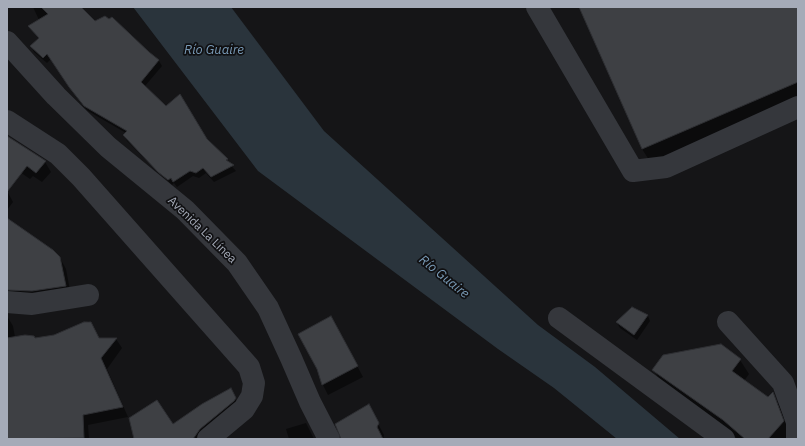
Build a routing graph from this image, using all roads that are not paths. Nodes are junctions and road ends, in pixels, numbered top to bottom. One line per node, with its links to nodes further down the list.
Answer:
1 (537, 7): 3 (street)
2 (7, 42): 10 (street, Avenida La Línea)
3 (798, 107)
4 (7, 121): 9 (street)
5 (88, 295): 6 (street)
6 (7, 302)
7 (559, 318): 11 (street)
8 (728, 322): 12 (street)
9 (208, 439)
10 (329, 439)
11 (724, 439)
12 (797, 439)

